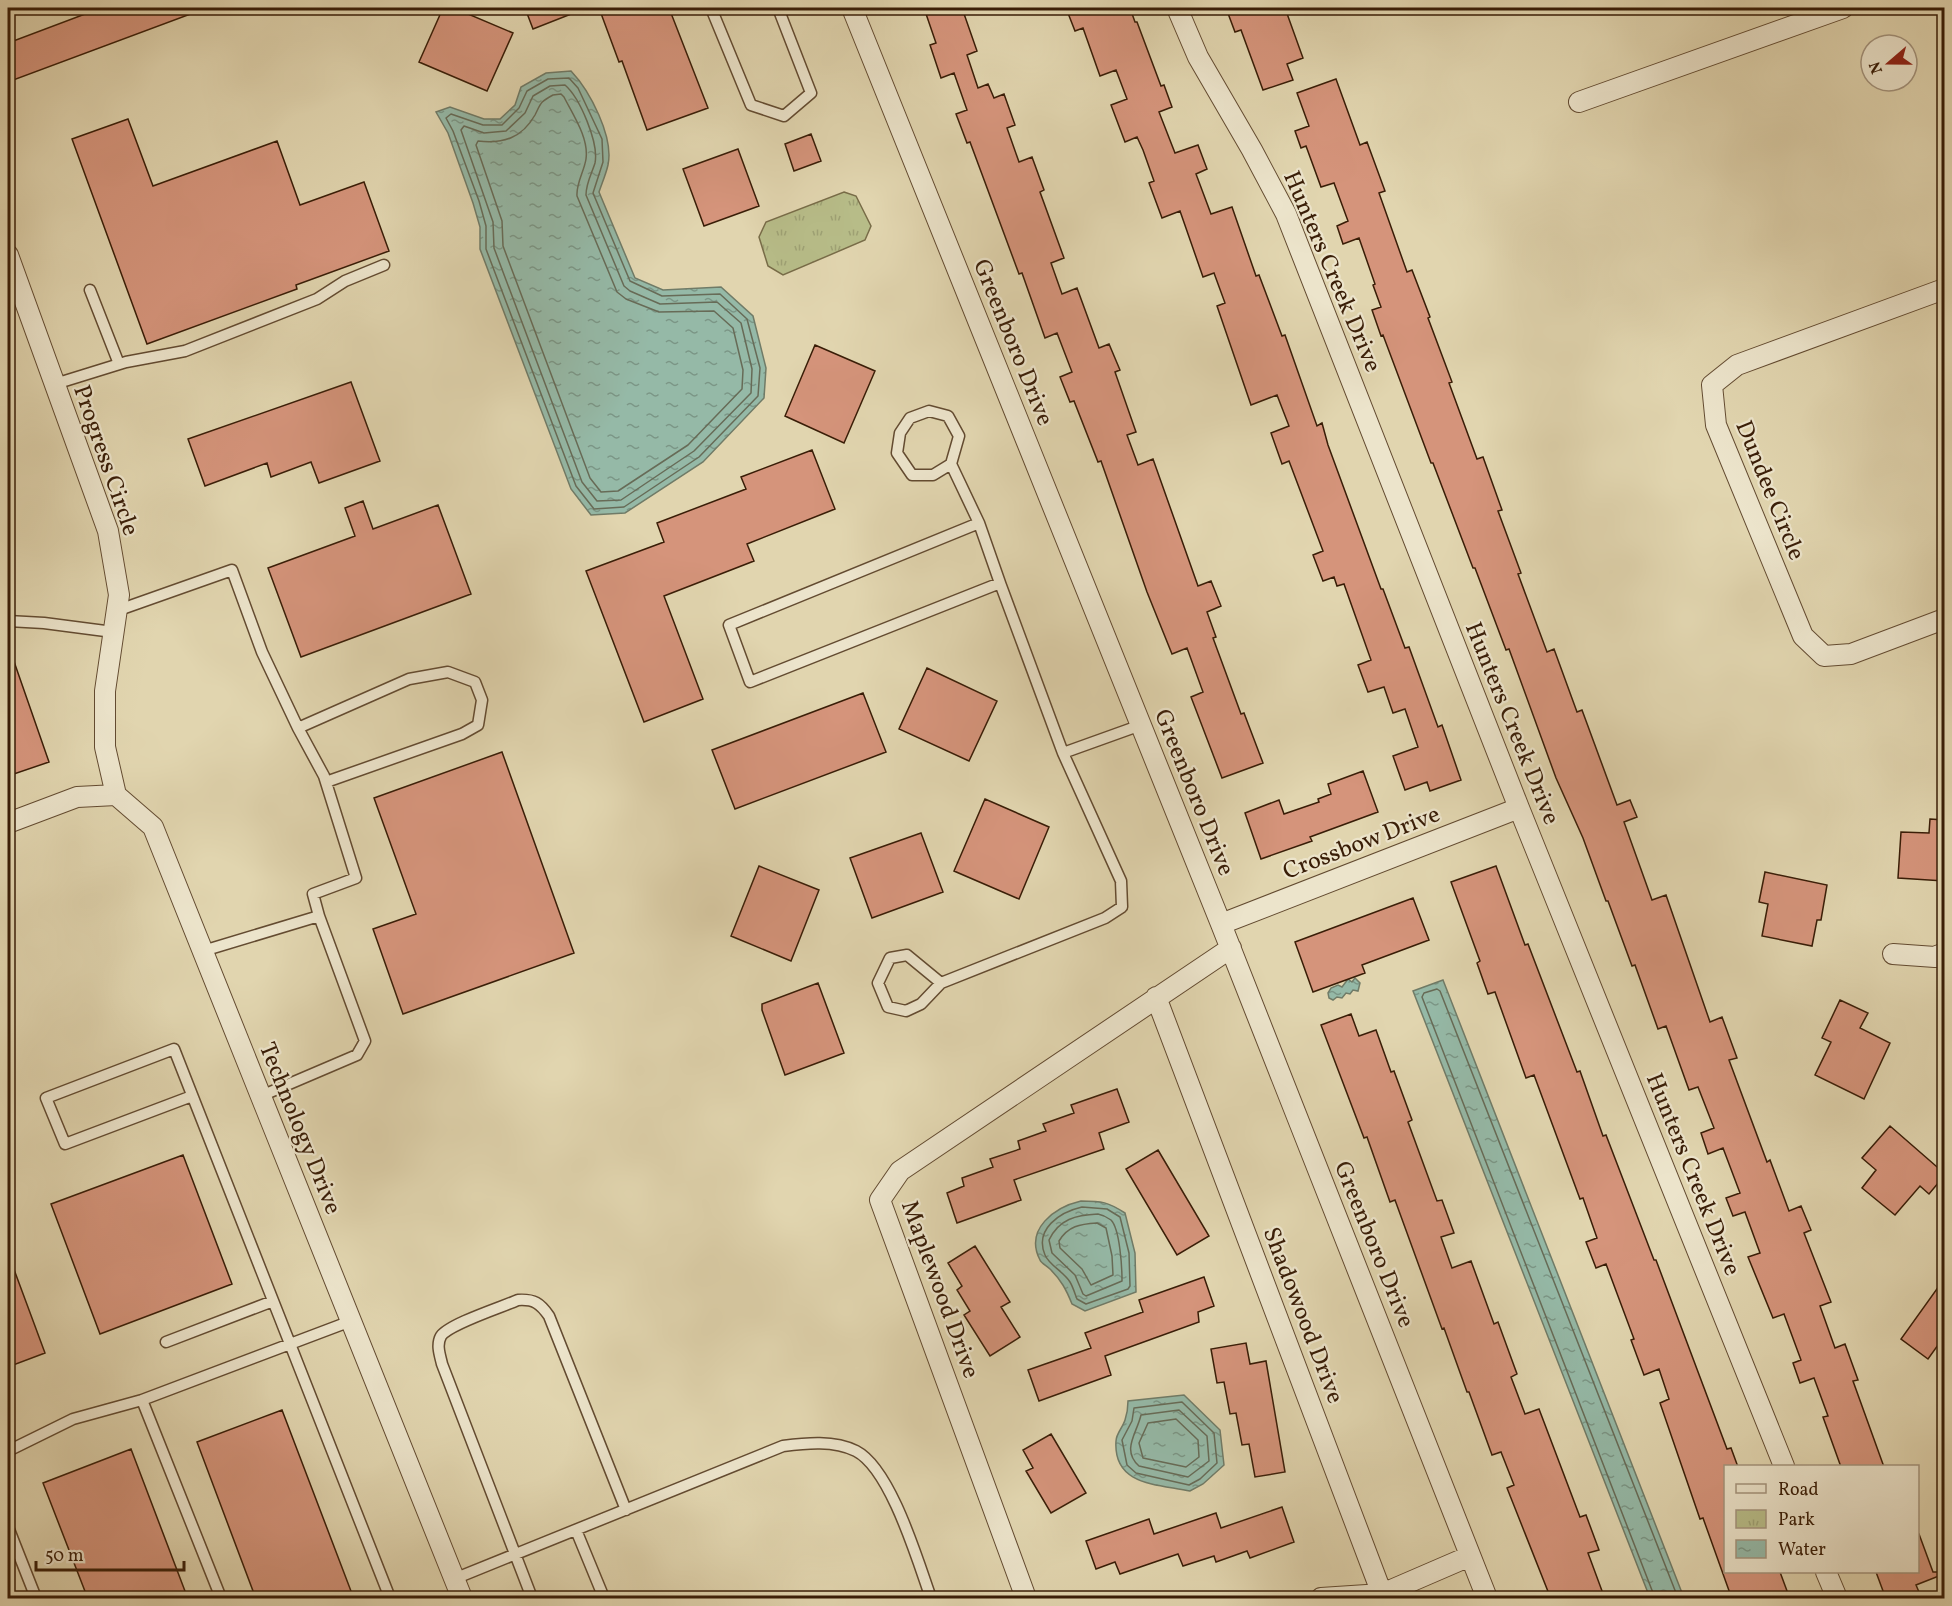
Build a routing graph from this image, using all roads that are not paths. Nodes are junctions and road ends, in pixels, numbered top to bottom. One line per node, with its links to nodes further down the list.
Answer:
1 (711, 8): 2 (lane)
2 (778, 8)
3 (852, 8): 20 (street, Greenboro Drive)
4 (1177, 8): 25 (street, Hunters Creek Drive)
5 (1843, 8): 6 (street)
6 (1579, 102)
7 (8, 255): 12 (street, Progress Circle)
8 (384, 264): 11 (lane)
9 (1944, 289): 17 (street, Dundee Circle)
10 (90, 290): 11 (lane)
11 (119, 364): 12 (lane)
12 (55, 384): 16 (street, Progress Circle)
13 (951, 464): 13 (lane); 14 (lane)
14 (979, 523): 15 (lane); 15 (lane)
15 (1000, 583): 22 (lane)
16 (116, 611): 19 (street, Progress Circle); 21 (lane)
17 (1944, 619)
18 (8, 621): 19 (lane)
19 (113, 632): 24 (street, Progress Circle)
20 (1141, 725): 22 (lane); 28 (street, Greenboro Drive)
21 (298, 728): 23 (lane); 23 (lane)
22 (1064, 753): 33 (lane)
23 (326, 782): 27 (lane)
24 (116, 795): 26 (street); 30 (street, Technology Drive)
25 (1519, 808): 28 (street, Crossbow Drive); 43 (street, Hunters Creek Drive)
26 (8, 823)
27 (319, 916): 30 (lane); 36 (lane)
28 (1221, 924): 29 (street, Greenboro Drive)
29 (1230, 948): 34 (street, Maplewood Drive); 48 (street, Greenboro Drive)
30 (203, 951): 36 (street, Technology Drive)
31 (1944, 953): 32 (street)
32 (1893, 954)
33 (940, 983): 33 (lane)
34 (1156, 997): 51 (street, Shadowood Drive); 59 (street, Maplewood Drive)
35 (192, 1096): 35 (lane); 37 (lane)
36 (261, 1096): 38 (street, Technology Drive)
37 (273, 1302): 39 (lane); 40 (lane)
38 (351, 1322): 40 (lane); 50 (street, Technology Drive)
39 (166, 1342)
40 (290, 1345): 41 (lane); 54 (lane)
41 (142, 1400): 42 (lane); 53 (lane)
42 (8, 1451)
43 (1783, 1465)
44 (626, 1510): 46 (lane); 47 (lane); 58 (lane)
45 (8, 1527): 52 (lane)
46 (576, 1530): 47 (lane); 57 (lane)
47 (514, 1555): 50 (lane); 56 (lane)
48 (1470, 1556): 51 (street); 61 (street, Greenboro Drive)
49 (1826, 1573): 62 (street)
50 (454, 1579): 55 (street, Technology Drive)
51 (1382, 1594): 60 (street)
52 (36, 1599)
53 (221, 1599)
54 (390, 1599)
55 (462, 1599)
56 (532, 1599)
57 (604, 1599)
58 (931, 1599)
59 (1026, 1599)
60 (1321, 1599)
61 (1487, 1599)
62 (1837, 1599)

